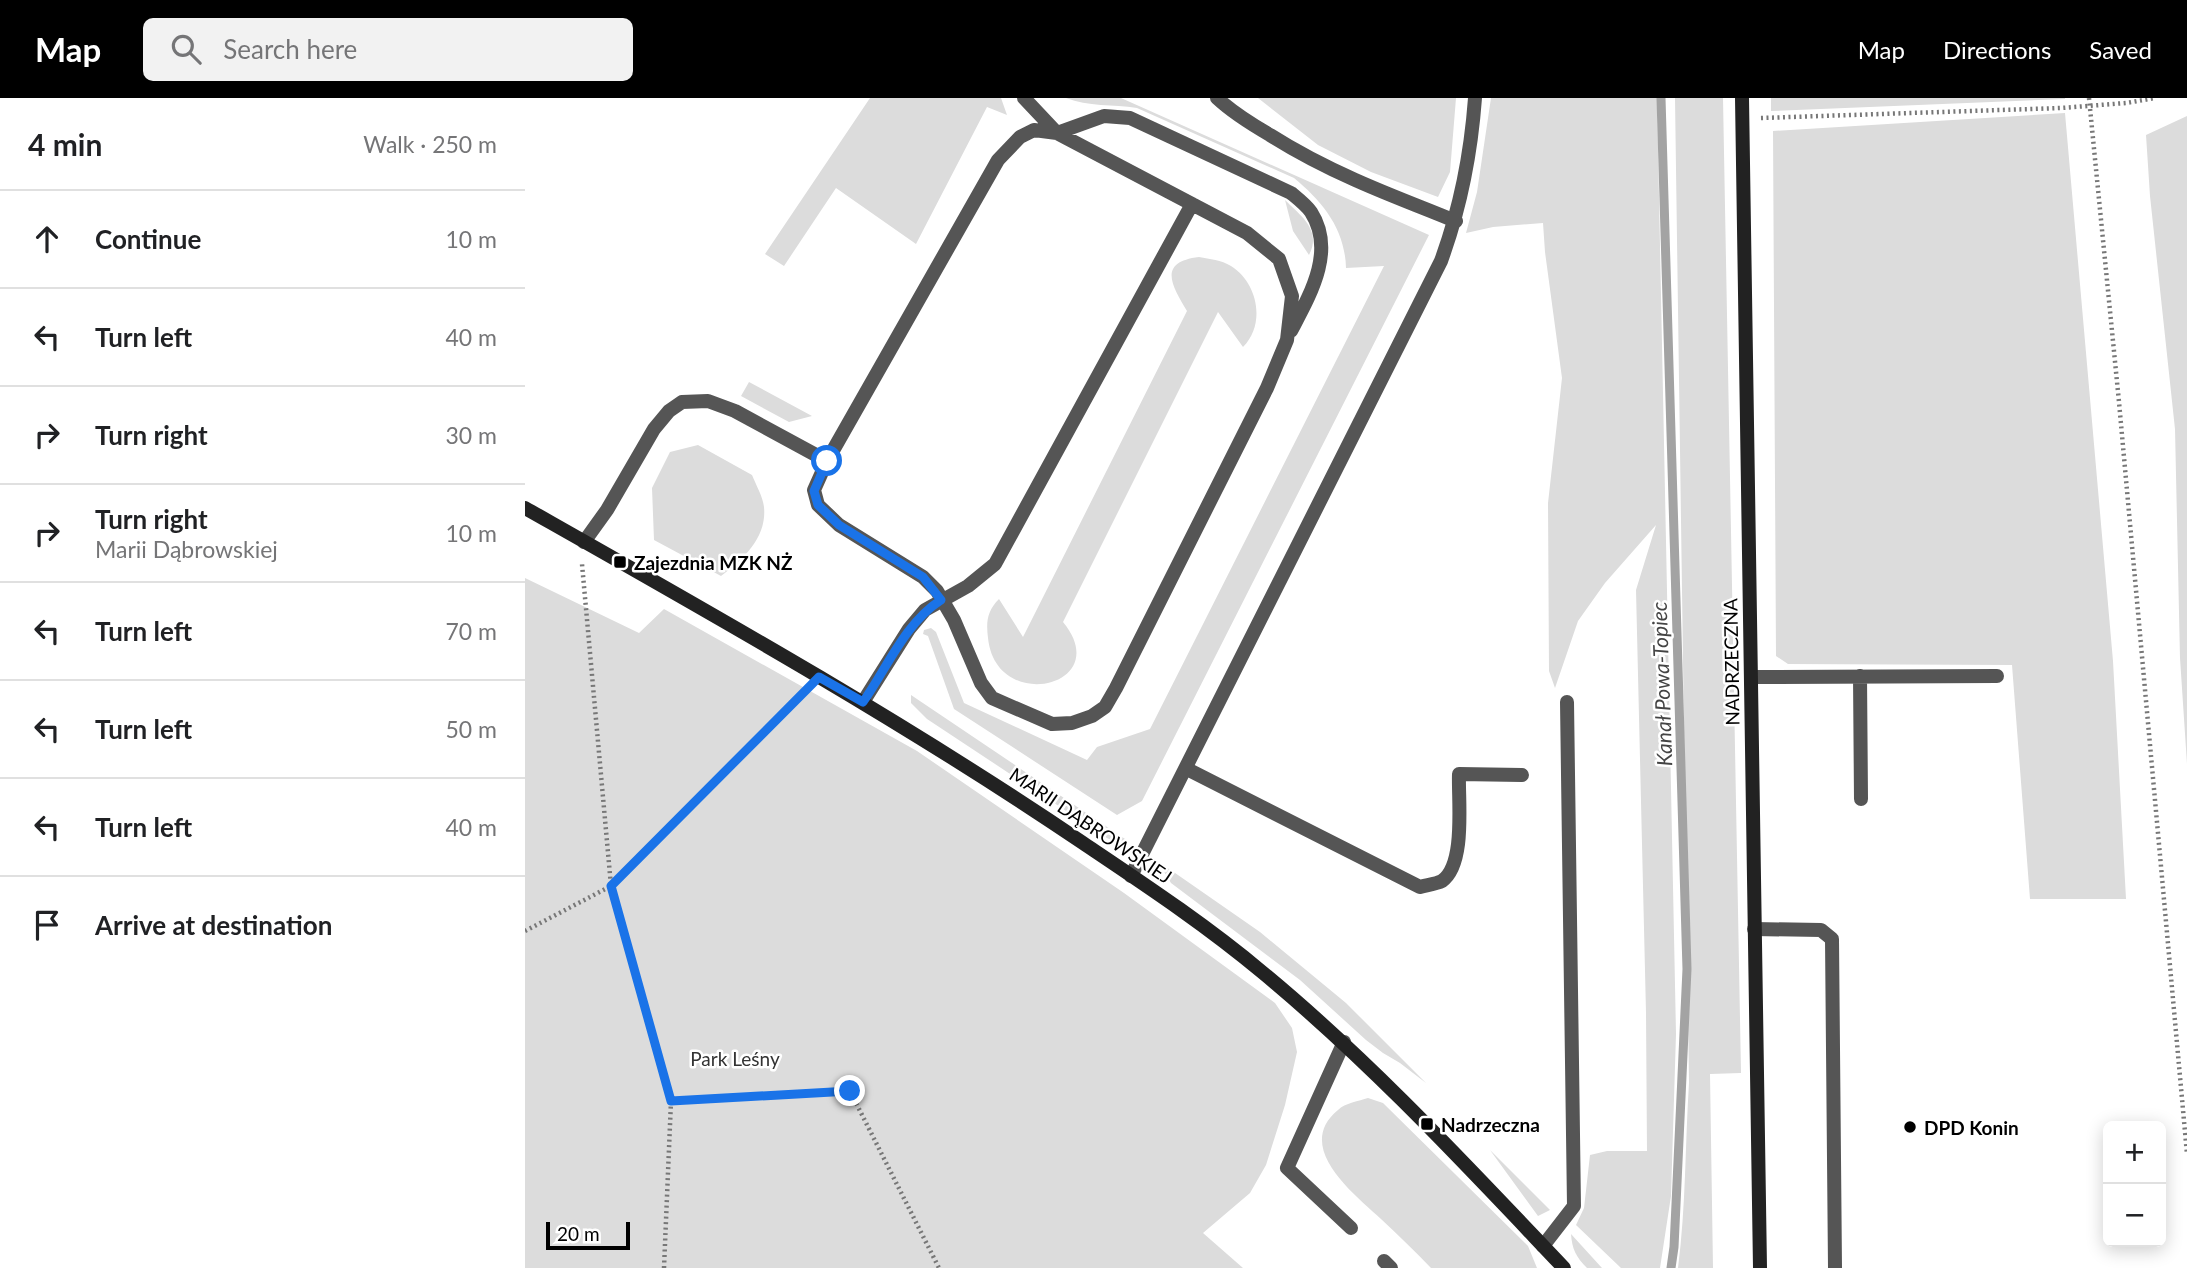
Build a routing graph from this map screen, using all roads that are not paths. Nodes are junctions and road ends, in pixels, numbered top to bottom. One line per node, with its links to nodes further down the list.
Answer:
1 (1024, 98): 5 (street)
2 (1217, 98): 7 (street)
3 (1475, 98): 7 (street)
4 (1742, 98): 15 (street, NADRZECZNA)
5 (1057, 133): 6 (street); 8 (street); 9 (street)
6 (1192, 204): 8 (street); 12 (street)
7 (1456, 220): 18 (street)
8 (1287, 340): 12 (street)
9 (827, 461): 11 (street); 12 (street)
10 (525, 508): 11 (street, MARII DĄBROWSKIEJ)
11 (584, 542): 16 (street, MARII DĄBROWSKIEJ)
12 (941, 600): 16 (street)
13 (1860, 676): 14 (street); 15 (street); 20 (street)
14 (1997, 676)
15 (1751, 677): 22 (street, NADRZECZNA)
16 (863, 702): 21 (street, MARII DĄBROWSKIEJ)
17 (1567, 702): 25 (street)
18 (1187, 769): 19 (street); 21 (street)
19 (1522, 775)
20 (1861, 799)
21 (1131, 876): 23 (street, MARII DĄBROWSKIEJ)
22 (1754, 929): 27 (street, NADRZECZNA); 28 (street)
23 (1344, 1042): 24 (street); 25 (street, MARII DĄBROWSKIEJ)
24 (1351, 1228)
25 (1543, 1246): 26 (street, MARII DĄBROWSKIEJ)
26 (1564, 1268)
27 (1760, 1268)
28 (1835, 1268)

